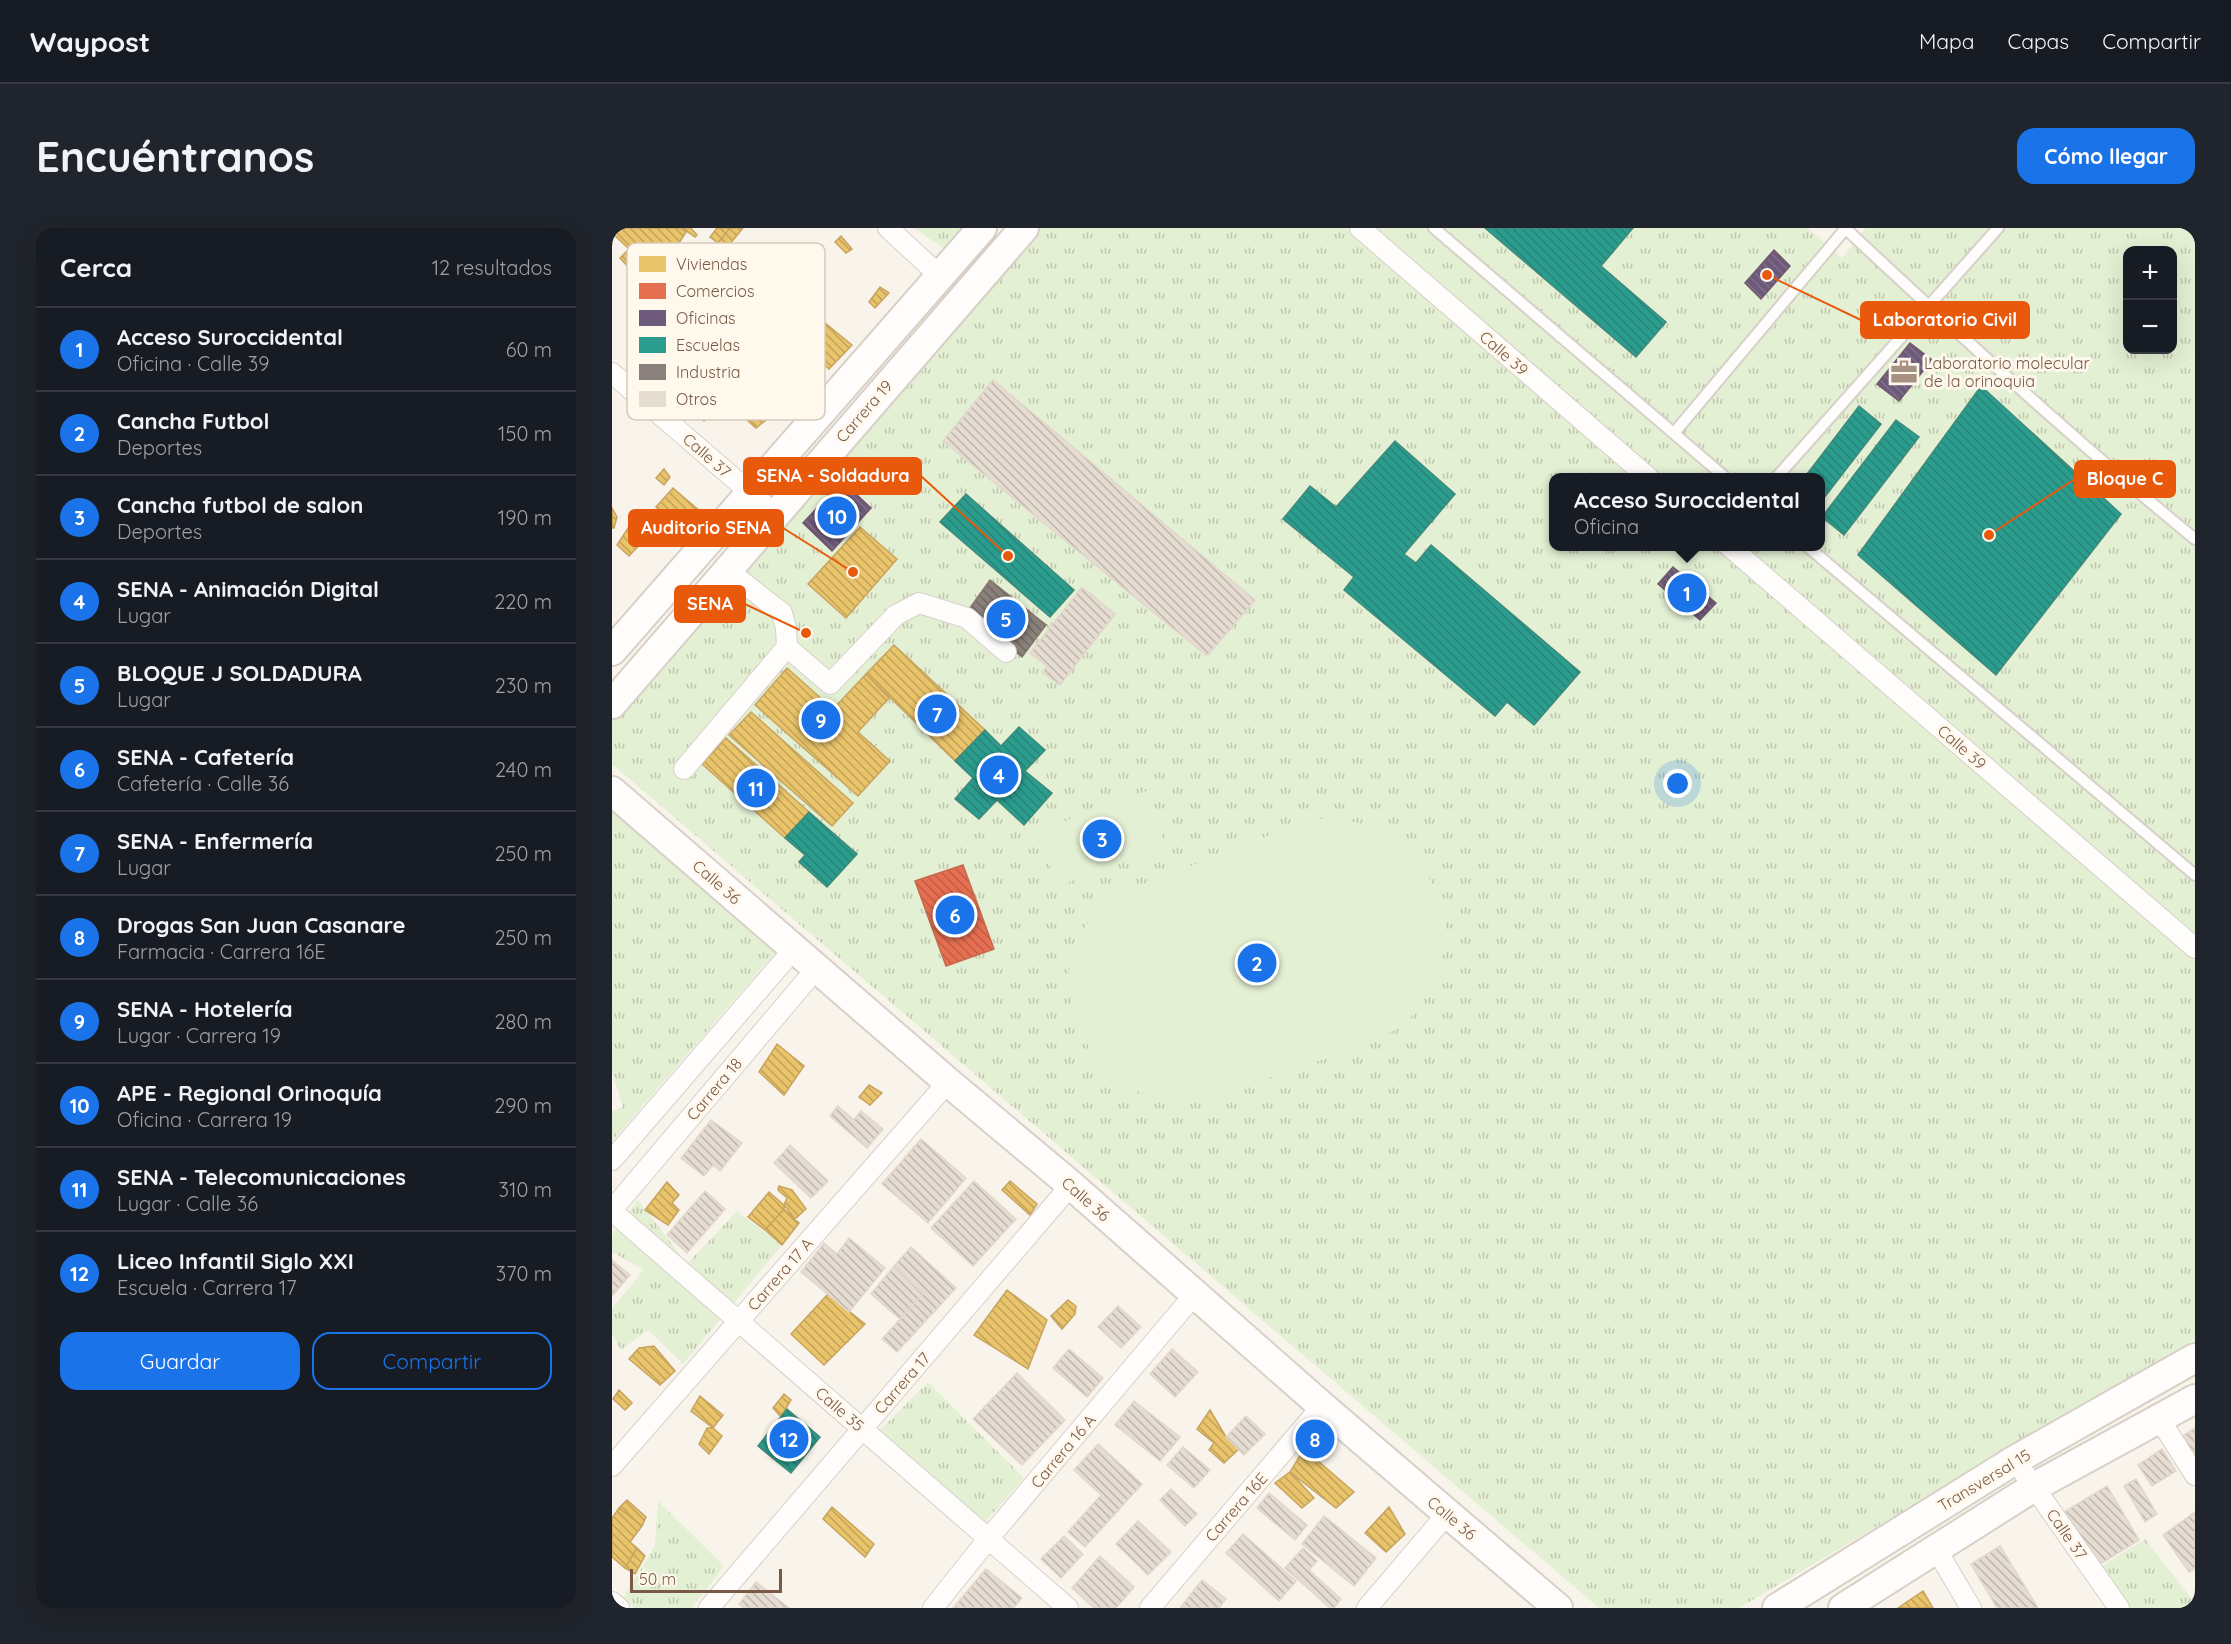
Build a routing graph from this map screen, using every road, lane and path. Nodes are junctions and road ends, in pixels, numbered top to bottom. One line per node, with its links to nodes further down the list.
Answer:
1 (888, 228): 8 (street)
2 (982, 228): 8 (street, Carrera 19)
3 (1024, 228): 20 (street, Carrera 19)
4 (1360, 228): 16 (street, Calle 39)
5 (1434, 228): 15 (lane)
6 (1846, 228): 9 (lane); 15 (lane)
7 (1998, 228): 9 (lane)
8 (940, 276): 12 (street, Carrera 19)
9 (1928, 306): 18 (lane); 21 (lane)
10 (612, 373): 11 (street, Calle 37)
11 (627, 386)
12 (825, 407)
13 (667, 420): 19 (street, Calle 37)
14 (813, 420): 19 (street, Carrera 19)
15 (1674, 433): 17 (lane)
16 (1644, 473)
17 (1721, 473)
18 (1780, 473)
19 (750, 492): 20 (street, Calle 37); 26 (street, Carrera 19)
20 (775, 514): 24 (street, Carrera 19)
21 (2195, 539)
22 (1735, 551): 32 (street, Calle 39)
23 (1813, 551): 31 (lane)
24 (727, 570): 25 (street); 28 (street, Carrera 19)
25 (787, 647): 27 (street); 29 (street)
26 (612, 651)
27 (1006, 652)
28 (612, 704)
29 (684, 769)
30 (612, 791): 33 (street, Calle 36)
31 (2195, 875)
32 (2195, 948)
33 (794, 949): 34 (street, Calle 36); 36 (street, Carrera 18)
34 (816, 969): 35 (street, Calle 36); 38 (street, Carrera 18)
35 (948, 1082): 37 (street, Calle 36); 40 (street, Carrera 17 A)
36 (612, 1160)
37 (1071, 1185): 39 (street, Calle 36); 45 (street, Carrera 17)
38 (612, 1210): 40 (street, Calle 35)
39 (1194, 1295): 43 (street, Calle 36); 51 (street, Carrera 16 A)
40 (739, 1321): 45 (street, Calle 35); 47 (street, Carrera 17 A)
41 (2195, 1358): 46 (street, Transversal 15)
42 (2195, 1399): 44 (street, Transversal 15)
43 (1322, 1406): 50 (street, Calle 36); 58 (street, Carrera 16E)
44 (2160, 1420): 48 (street); 49 (street, Transversal 15)
45 (862, 1429): 51 (street, Calle 35); 55 (street, Carrera 17)
46 (2015, 1460): 49 (street, Calle 37); 61 (street, Transversal 15)
47 (612, 1466)
48 (2195, 1475)
49 (2034, 1487): 52 (street, Transversal 15); 64 (street, Calle 37)
50 (1447, 1514): 59 (street); 60 (street, Calle 36)
51 (988, 1539): 56 (street, Carrera 16 A); 57 (street, Calle 35)
52 (1936, 1550): 62 (street, Transversal 15); 63 (street)
53 (612, 1602): 54 (street)
54 (619, 1608)
55 (709, 1608)
56 (933, 1608)
57 (1068, 1608)
58 (1150, 1608)
59 (1367, 1608)
60 (1558, 1608)
61 (1777, 1608)
62 (1843, 1608)
63 (1971, 1608)
64 (2119, 1608)

